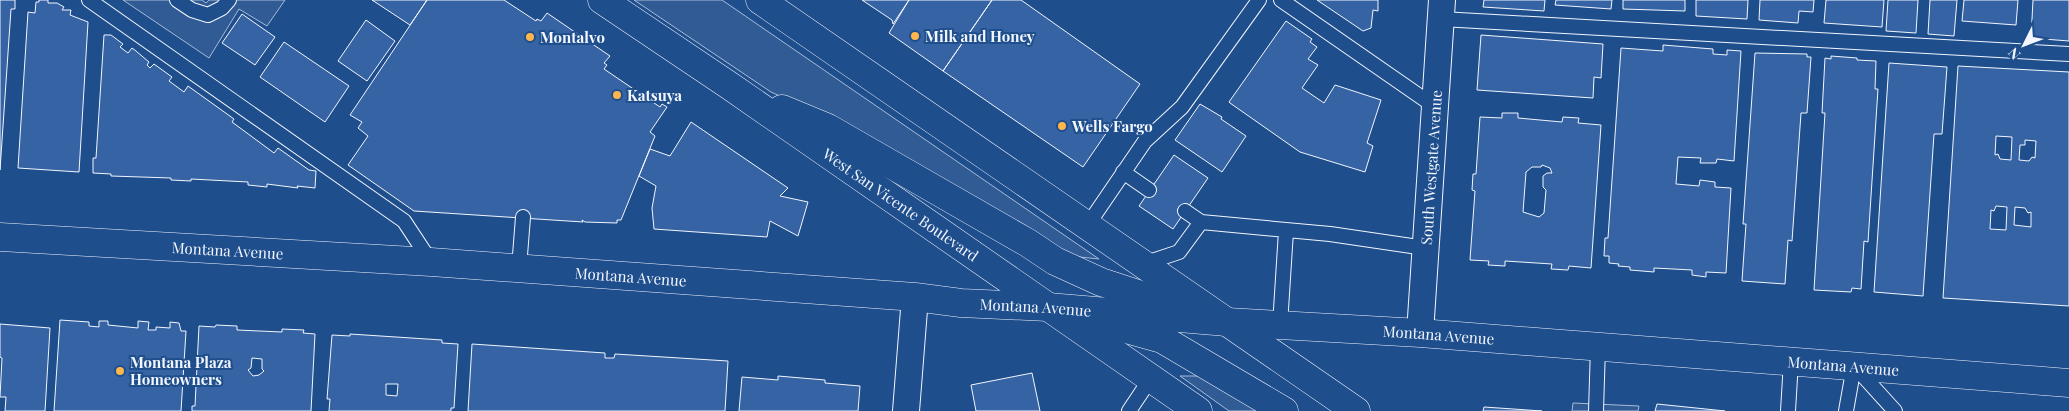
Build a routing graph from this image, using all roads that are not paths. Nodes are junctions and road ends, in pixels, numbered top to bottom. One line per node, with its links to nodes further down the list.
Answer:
1 (89, 0): 21 (lane)
2 (177, 0): 3 (lane)
3 (229, 0)
4 (602, 0): 10 (main road, West San Vicente Boulevard)
5 (760, 0): 17 (main road)
6 (1259, 0): 12 (lane)
7 (1281, 0): 11 (lane)
8 (1441, 10): 9 (lane); 11 (street, South Westgate Avenue)
9 (2069, 54)
10 (730, 86): 25 (main road, West San Vicente Boulevard); 26 (main road)
11 (1434, 106): 20 (street, South Westgate Avenue)
12 (1124, 172): 13 (lane); 17 (lane)
13 (1149, 190)
14 (1185, 211): 16 (lane)
15 (523, 218): 23 (lane)
16 (1201, 222): 18 (lane); 22 (lane)
17 (1087, 226): 22 (main road)
18 (1286, 231): 20 (lane); 27 (lane)
19 (0, 237): 21 (main road, Montana Avenue)
20 (1425, 248): 28 (street, South Westgate Avenue)
21 (431, 262): 23 (main road, Montana Avenue)
22 (1143, 264): 26 (main road)
23 (519, 268): 24 (main road, Montana Avenue)
24 (915, 297): 25 (main road, Montana Avenue); 34 (street)
25 (1048, 307): 26 (main road, Montana Avenue); 32 (main road, West San Vicente Boulevard); 37 (main road)
26 (1227, 322): 27 (main road, Montana Avenue); 38 (main road)
27 (1280, 325): 28 (main road, Montana Avenue)
28 (1420, 333): 29 (main road, Montana Avenue)
29 (1598, 346): 30 (main road, Montana Avenue); 39 (lane)
30 (1791, 361): 31 (main road, Montana Avenue); 40 (lane)
31 (1854, 366): 33 (main road, Montana Avenue); 41 (lane); 42 (lane)
32 (1151, 378): 35 (lane); 36 (main road, West San Vicente Boulevard)
33 (2069, 383)
34 (906, 411)
35 (1129, 411)
36 (1198, 411)
37 (1284, 411)
38 (1356, 411)
39 (1596, 411)
40 (1788, 411)
41 (1846, 411)
42 (1895, 411)

